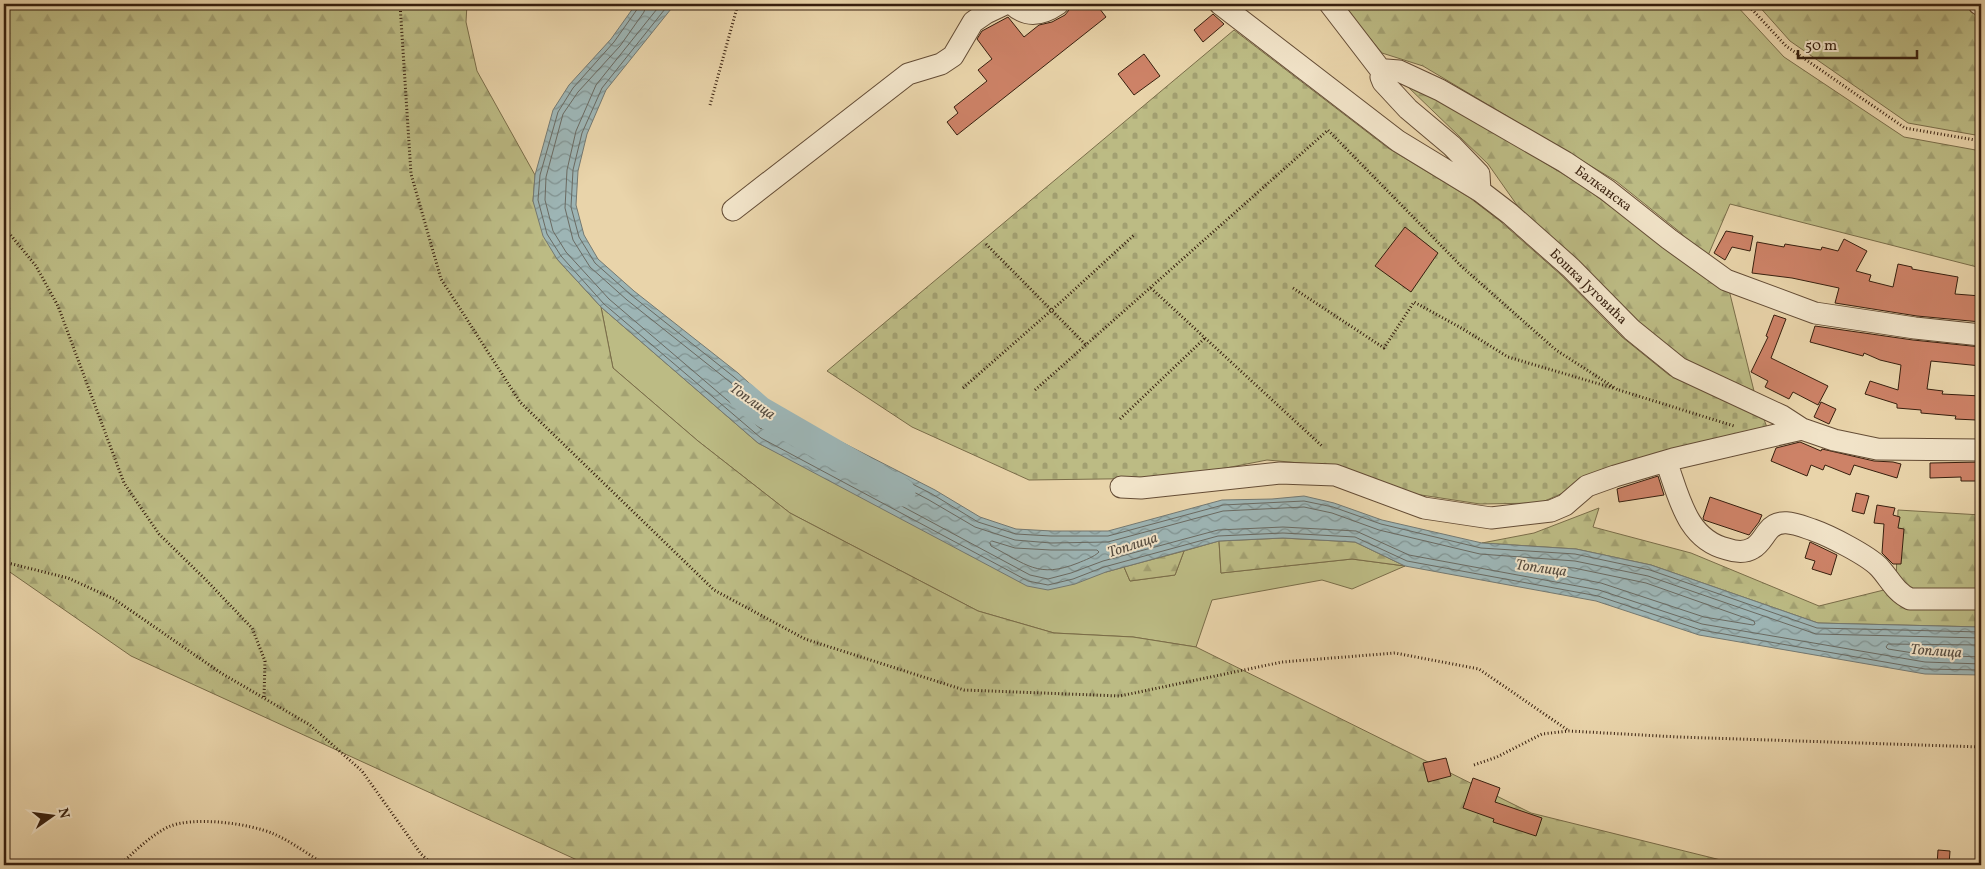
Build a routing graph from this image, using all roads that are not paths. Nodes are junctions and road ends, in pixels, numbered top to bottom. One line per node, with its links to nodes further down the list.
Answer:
1 (1004, 4): 9 (street)
2 (1012, 4): 3 (street)
3 (1058, 4)
4 (1220, 4): 6 (street, Бошка Југовића)
5 (1330, 4): 7 (street)
6 (1237, 11): 8 (street, Бошка Југовића)
7 (1383, 73): 8 (street); 10 (street, Балканска)
8 (1480, 191): 11 (street, Бошка Југовића)
9 (734, 210)
10 (1981, 335)
11 (1802, 429): 12 (street, Бошка Југовића); 13 (street)
12 (1981, 450)
13 (1666, 461): 14 (street); 15 (street)
14 (1121, 487)
15 (1981, 599)

